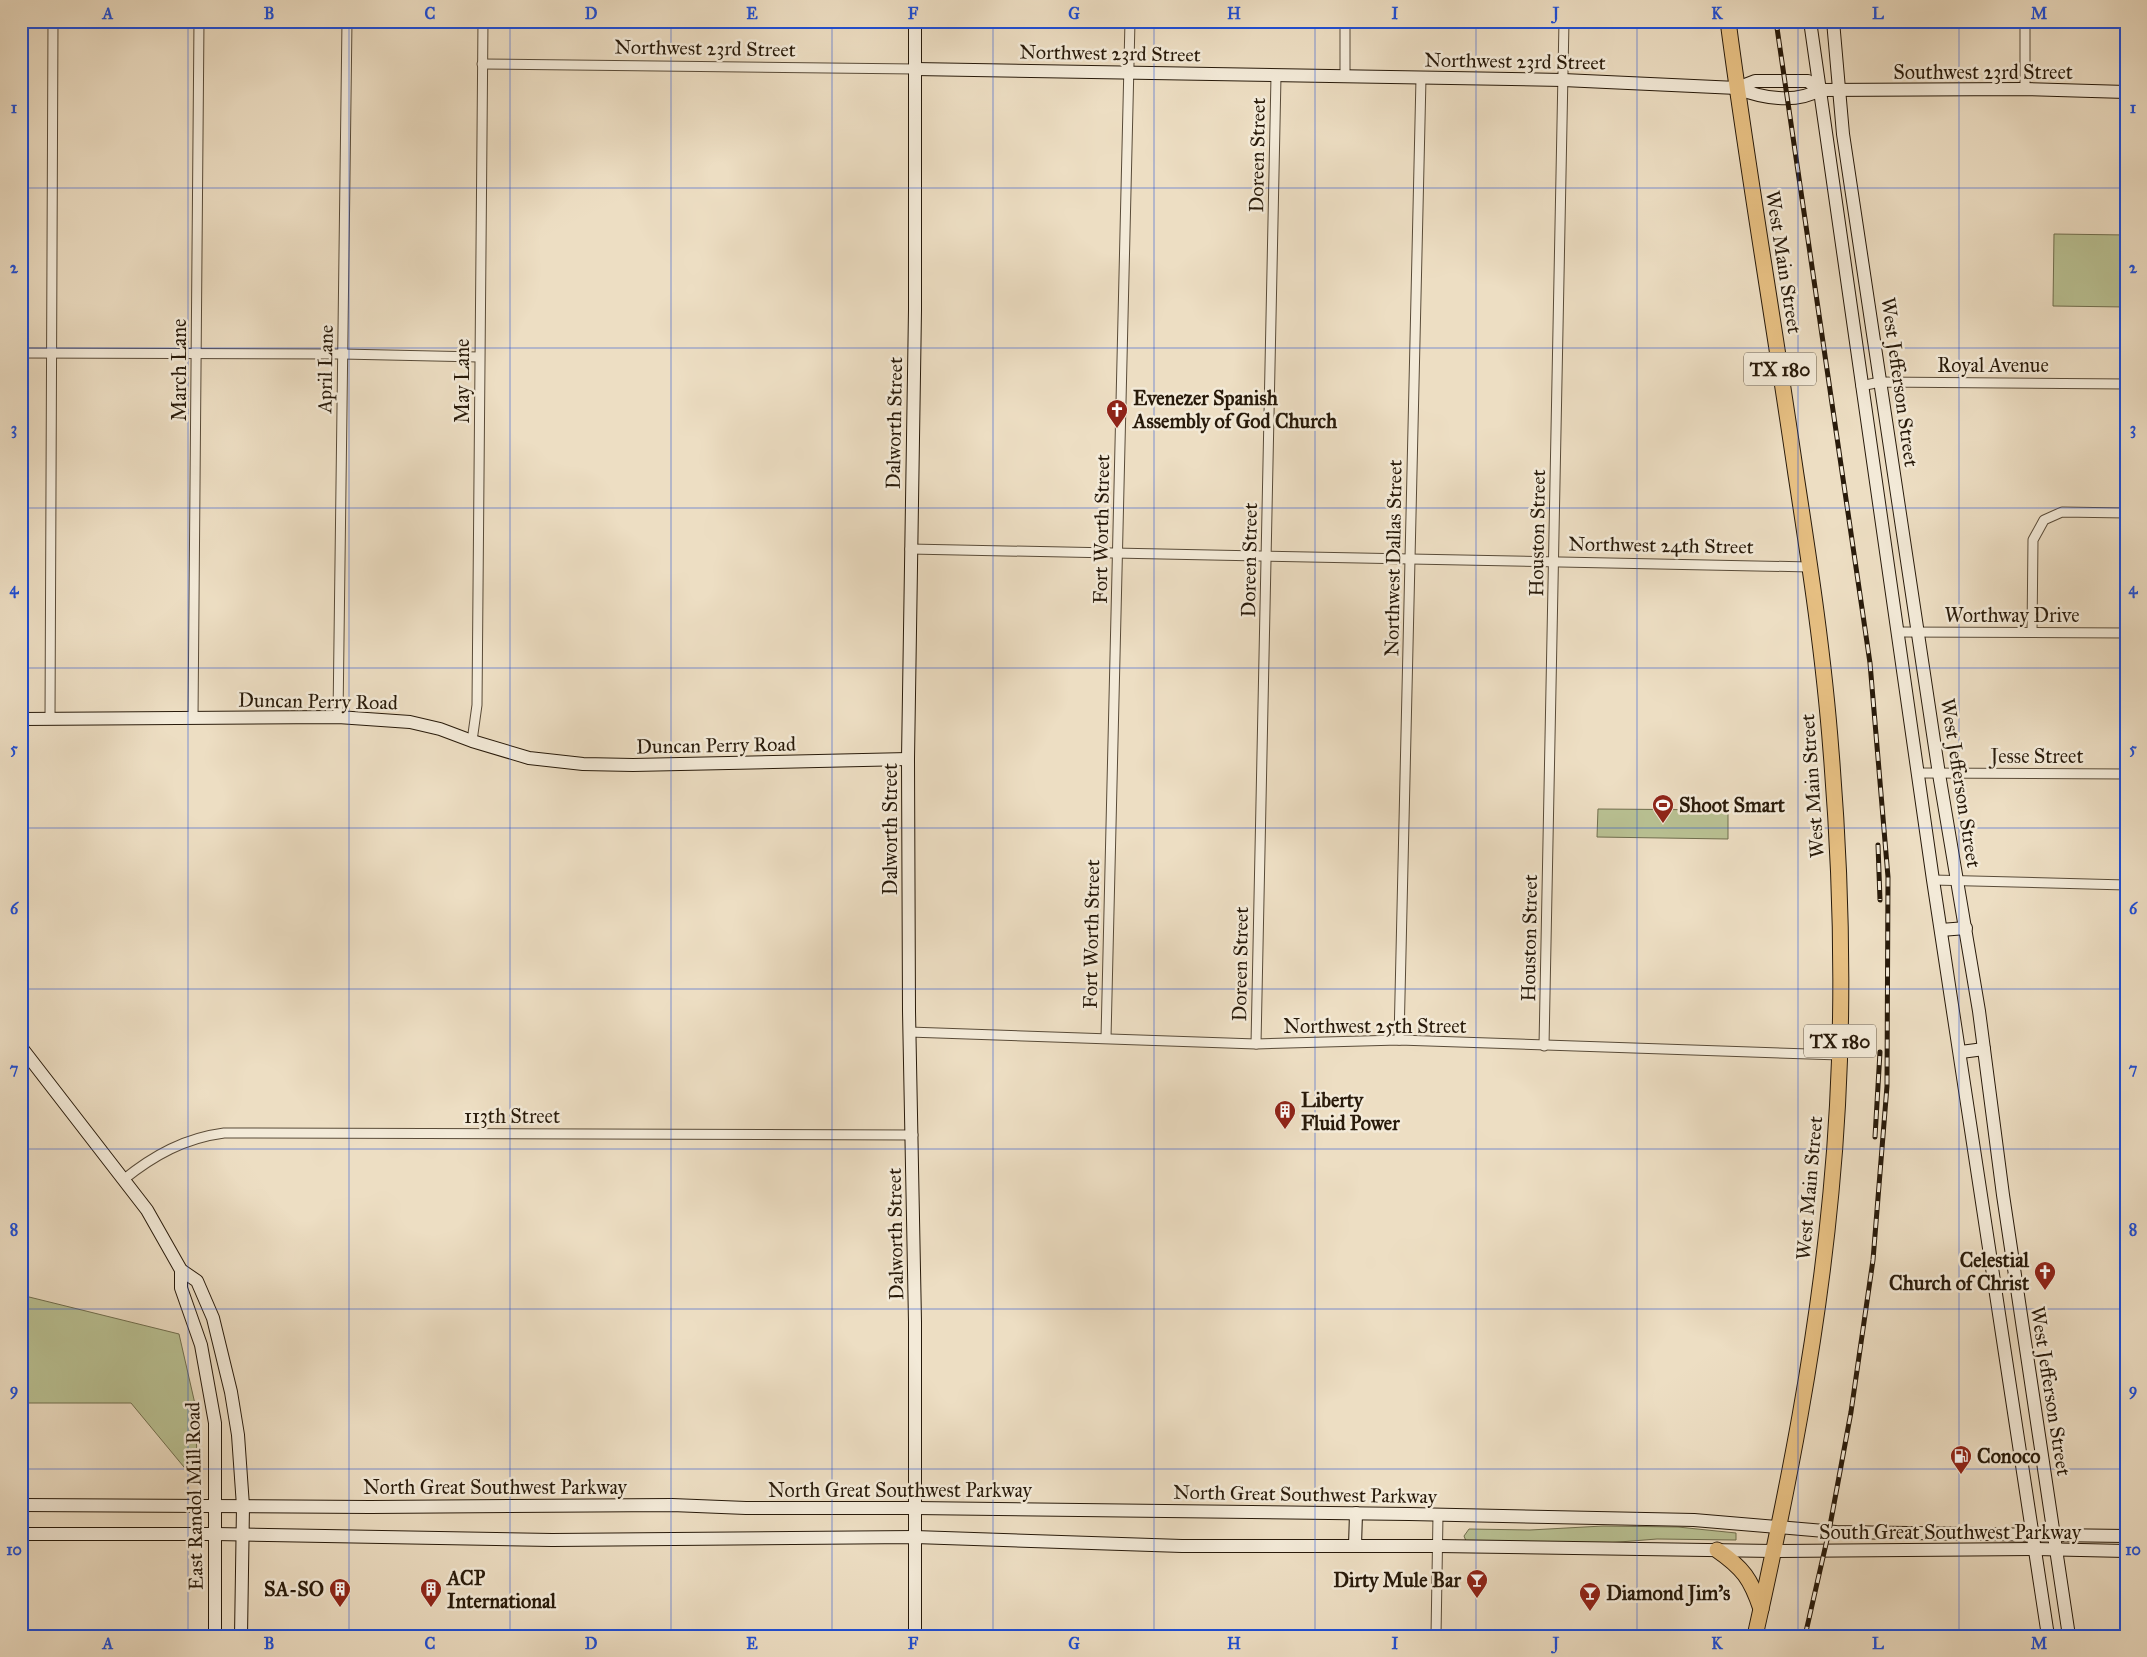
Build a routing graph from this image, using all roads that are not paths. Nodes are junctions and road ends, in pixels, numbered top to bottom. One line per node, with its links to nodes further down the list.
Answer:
1 (53, 21): 28 (street)
2 (200, 21): 29 (street, March Lane)
3 (347, 21): 30 (street, April Lane)
4 (483, 21): 13 (street, May Lane)
5 (915, 21): 14 (main road, Dalworth Street)
6 (1130, 21): 15 (street, Fort Worth Street)
7 (1345, 21): 17 (street)
8 (1564, 21): 19 (street, Houston Street)
9 (1728, 21): 20 (main road, West Main Street / TX 180)
10 (1810, 21): 22 (main road, West Jefferson Street)
11 (1833, 21): 23 (main road, West Jefferson Street)
12 (2025, 21): 21 (street)
13 (482, 64): 14 (street, Northwest 23rd Street); 31 (street, May Lane)
14 (915, 69): 15 (main road, Northwest 23rd Street); 36 (main road, Dalworth Street)
15 (1129, 72): 16 (main road, Northwest 23rd Street); 37 (street, Fort Worth Street)
16 (1276, 76): 17 (main road, Northwest 23rd Street); 38 (street, Doreen Street)
17 (1345, 76): 18 (main road, Northwest 23rd Street)
18 (1421, 78): 19 (main road, Northwest 23rd Street); 39 (street, Northwest Dallas Street)
19 (1563, 80): 20 (main road, Northwest 23rd Street); 40 (street, Houston Street)
20 (1737, 88): 22 (main road, Northwest 23rd Street); 41 (main road, West Main Street / TX 180)
21 (2025, 89): 23 (main road, Southwest 23rd Street); 24 (main road, Southwest 23rd Street)
22 (1819, 90): 23 (main road, Northwest 23rd Street); 26 (main road, West Jefferson Street)
23 (1840, 91): 25 (main road, West Jefferson Street)
24 (2126, 92)
25 (1861, 241): 26 (main road); 32 (main road, West Jefferson Street)
26 (1841, 245): 34 (main road, West Jefferson Street)
27 (21, 353): 28 (street)
28 (52, 354): 29 (street); 49 (street)
29 (197, 354): 30 (street); 47 (street, March Lane)
30 (342, 354): 31 (street); 46 (street, April Lane)
31 (479, 357): 50 (street, May Lane)
32 (1880, 382): 33 (street, Royal Avenue); 34 (street, Royal Avenue); 43 (main road, West Jefferson Street)
33 (2126, 384)
34 (1861, 386): 42 (main road, West Jefferson Street)
35 (2126, 513): 44 (street)
36 (910, 549): 37 (street, Northwest 24th Street); 51 (main road, Dalworth Street)
37 (1118, 553): 38 (street, Northwest 24th Street); 61 (street, Fort Worth Street)
38 (1266, 556): 39 (street, Northwest 24th Street); 63 (street, Doreen Street)
39 (1411, 559): 40 (street, Northwest 24th Street); 62 (street, Northwest Dallas Street)
40 (1554, 560): 41 (street, Northwest 24th Street); 64 (street, Houston Street)
41 (1810, 567): 68 (main road, West Main Street / TX 180)
42 (1897, 632): 43 (street, Worthway Drive); 52 (main road, West Jefferson Street)
43 (1918, 632): 44 (street, Worthway Drive); 53 (main road, West Jefferson Street)
44 (2032, 632): 45 (street, Worthway Drive)
45 (2126, 633)
46 (338, 717): 47 (main road, Duncan Perry Road); 50 (main road, Duncan Perry Road)
47 (193, 718): 49 (main road, Duncan Perry Road)
48 (21, 719): 49 (main road, Duncan Perry Road)
49 (50, 719)
50 (472, 741): 51 (main road, Duncan Perry Road)
51 (908, 759): 60 (main road, Dalworth Street)
52 (1918, 773): 53 (street, Jesse Street); 55 (main road, West Jefferson Street)
53 (1940, 774): 54 (street, Jesse Street); 56 (main road, West Jefferson Street)
54 (2126, 774)
55 (1933, 880): 56 (street); 59 (main road, West Jefferson Street)
56 (1958, 880): 57 (street); 58 (main road, West Jefferson Street)
57 (2126, 885)
58 (1966, 928): 59 (main road); 66 (main road, West Jefferson Street)
59 (1941, 930): 67 (main road, West Jefferson Street)
60 (910, 1032): 61 (street, Northwest 25th Street); 69 (main road, Dalworth Street)
61 (1106, 1038): 63 (street, Northwest 25th Street)
62 (1400, 1040): 63 (street, Northwest 25th Street); 64 (street, Northwest 25th Street)
63 (1256, 1044)
64 (1544, 1046): 68 (street, Northwest 25th Street)
65 (21, 1048): 70 (main road, East Randol Mill Road)
66 (1984, 1049): 67 (main road); 71 (main road, West Jefferson Street)
67 (1961, 1052): 72 (main road, West Jefferson Street)
68 (1840, 1055): 82 (main road, West Main Street / TX 180)
69 (913, 1135): 70 (street, 113th Street); 79 (main road, Dalworth Street)
70 (124, 1180): 73 (main road, East Randol Mill Road)
71 (2011, 1249): 72 (main road); 74 (main road, West Jefferson Street)
72 (1990, 1253): 75 (main road, West Jefferson Street)
73 (181, 1270): 77 (main road, East Randol Mill Road); 78 (main road, East Randol Mill Road)
74 (2034, 1400): 75 (main road); 86 (main road, West Jefferson Street)
75 (2013, 1403): 85 (main road, West Jefferson Street)
76 (21, 1505): 77 (main road, North Great Southwest Parkway)
77 (216, 1505): 78 (main road, North Great Southwest Parkway); 84 (main road, East Randol Mill Road)
78 (243, 1506): 79 (main road, North Great Southwest Parkway); 87 (main road, East Randol Mill Road)
79 (915, 1508): 80 (main road, North Great Southwest Parkway); 89 (main road, Dalworth Street)
80 (1356, 1513): 81 (main road, North Great Southwest Parkway); 90 (main road)
81 (1438, 1515): 82 (main road, North Great Southwest Parkway); 91 (street)
82 (1778, 1528): 85 (main road, South Great Southwest Parkway); 95 (main road, West Main Street / TX 180)
83 (21, 1534): 84 (main road)
84 (216, 1534): 87 (main road); 98 (main road, East Randol Mill Road)
85 (2034, 1534): 86 (main road, South Great Southwest Parkway); 92 (main road, West Jefferson Street)
86 (2054, 1534): 88 (main road, South Great Southwest Parkway); 93 (main road, West Jefferson Street)
87 (242, 1535): 89 (main road); 99 (main road, East Randol Mill Road)
88 (2126, 1536)
89 (915, 1537): 90 (main road); 100 (main road, Dalworth Street)
90 (1355, 1546): 91 (main road)
91 (1438, 1546): 94 (main road); 101 (street)
92 (2036, 1549): 93 (main road, South Great Southwest Parkway); 95 (main road, South Great Southwest Parkway); 103 (main road, West Jefferson Street)
93 (2056, 1549): 96 (main road, South Great Southwest Parkway); 104 (main road, West Jefferson Street)
94 (1717, 1550): 95 (main road); 97 (main road)
95 (1774, 1551): 97 (main road, TX 180)
96 (2126, 1551)
97 (1761, 1610): 102 (main road, TX 180)
98 (215, 1636)
99 (241, 1636)
100 (915, 1636)
101 (1436, 1636)
102 (1755, 1636)
103 (2048, 1636)
104 (2070, 1636)

